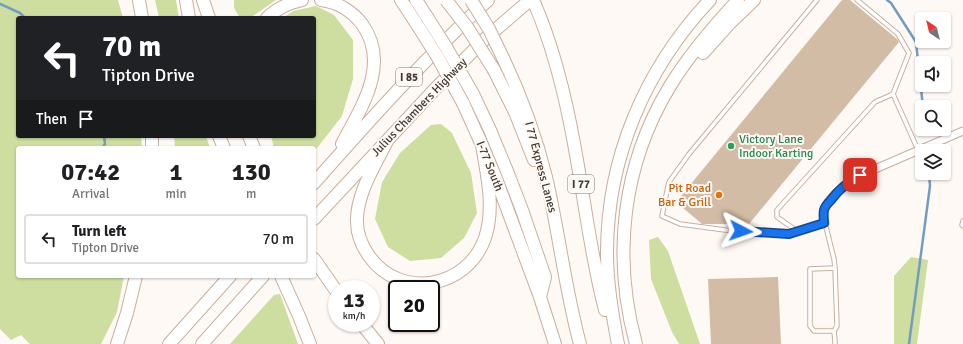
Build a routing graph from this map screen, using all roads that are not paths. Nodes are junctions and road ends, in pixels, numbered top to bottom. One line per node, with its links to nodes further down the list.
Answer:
1 (139, 0): 17 (highway)
2 (186, 0): 18 (highway)
3 (204, 0): 19 (highway)
4 (302, 0): 20 (highway)
5 (321, 0): 29 (highway)
6 (401, 0): 27 (highway, I-77 South, bridge)
7 (416, 0): 44 (highway, bridge)
8 (446, 0): 32 (highway, bridge)
9 (471, 0): 32 (highway, I 77 Express Lanes, bridge)
10 (488, 0): 29 (highway, I 85)
11 (531, 0): 24 (highway, Julius Chambers Highway / I 85); 54 (highway, I 77)
12 (710, 0): 55 (highway)
13 (738, 0): 22 (highway)
14 (754, 0): 22 (highway)
15 (816, 0): 36 (lane)
16 (857, 0): 21 (lane)
17 (142, 16)
18 (189, 16)
19 (208, 16)
20 (270, 16)
21 (894, 94): 25 (lane); 36 (lane)
22 (654, 115): 56 (highway)
23 (963, 131): 26 (street)
24 (387, 141): 27 (highway); 31 (highway, Julius Chambers Highway / I 85)
25 (915, 144)
26 (932, 144)
27 (482, 145): 44 (highway, I-77 South)
28 (915, 151): 34 (street)
29 (334, 160): 30 (highway, I 85)
30 (316, 181)
31 (316, 217)
32 (555, 219): 53 (highway, I 77 Express Lanes)
33 (963, 221): 35 (lane)
34 (824, 223): 36 (lane); 38 (lane)
35 (963, 226)
36 (796, 231)
37 (316, 262): 43 (highway)
38 (835, 268): 45 (lane); 45 (lane)
39 (136, 278): 47 (highway)
40 (228, 278): 48 (highway)
41 (261, 278): 49 (highway)
42 (282, 278): 50 (highway)
43 (329, 280)
44 (540, 297): 52 (highway, I-77 South)
45 (834, 330): 57 (lane)
46 (368, 332): 51 (highway)
47 (117, 344)
48 (169, 344)
49 (202, 344)
50 (310, 344)
51 (378, 344)
52 (555, 344)
53 (580, 344)
54 (615, 344)
55 (618, 344)
56 (636, 344)
57 (835, 344)

